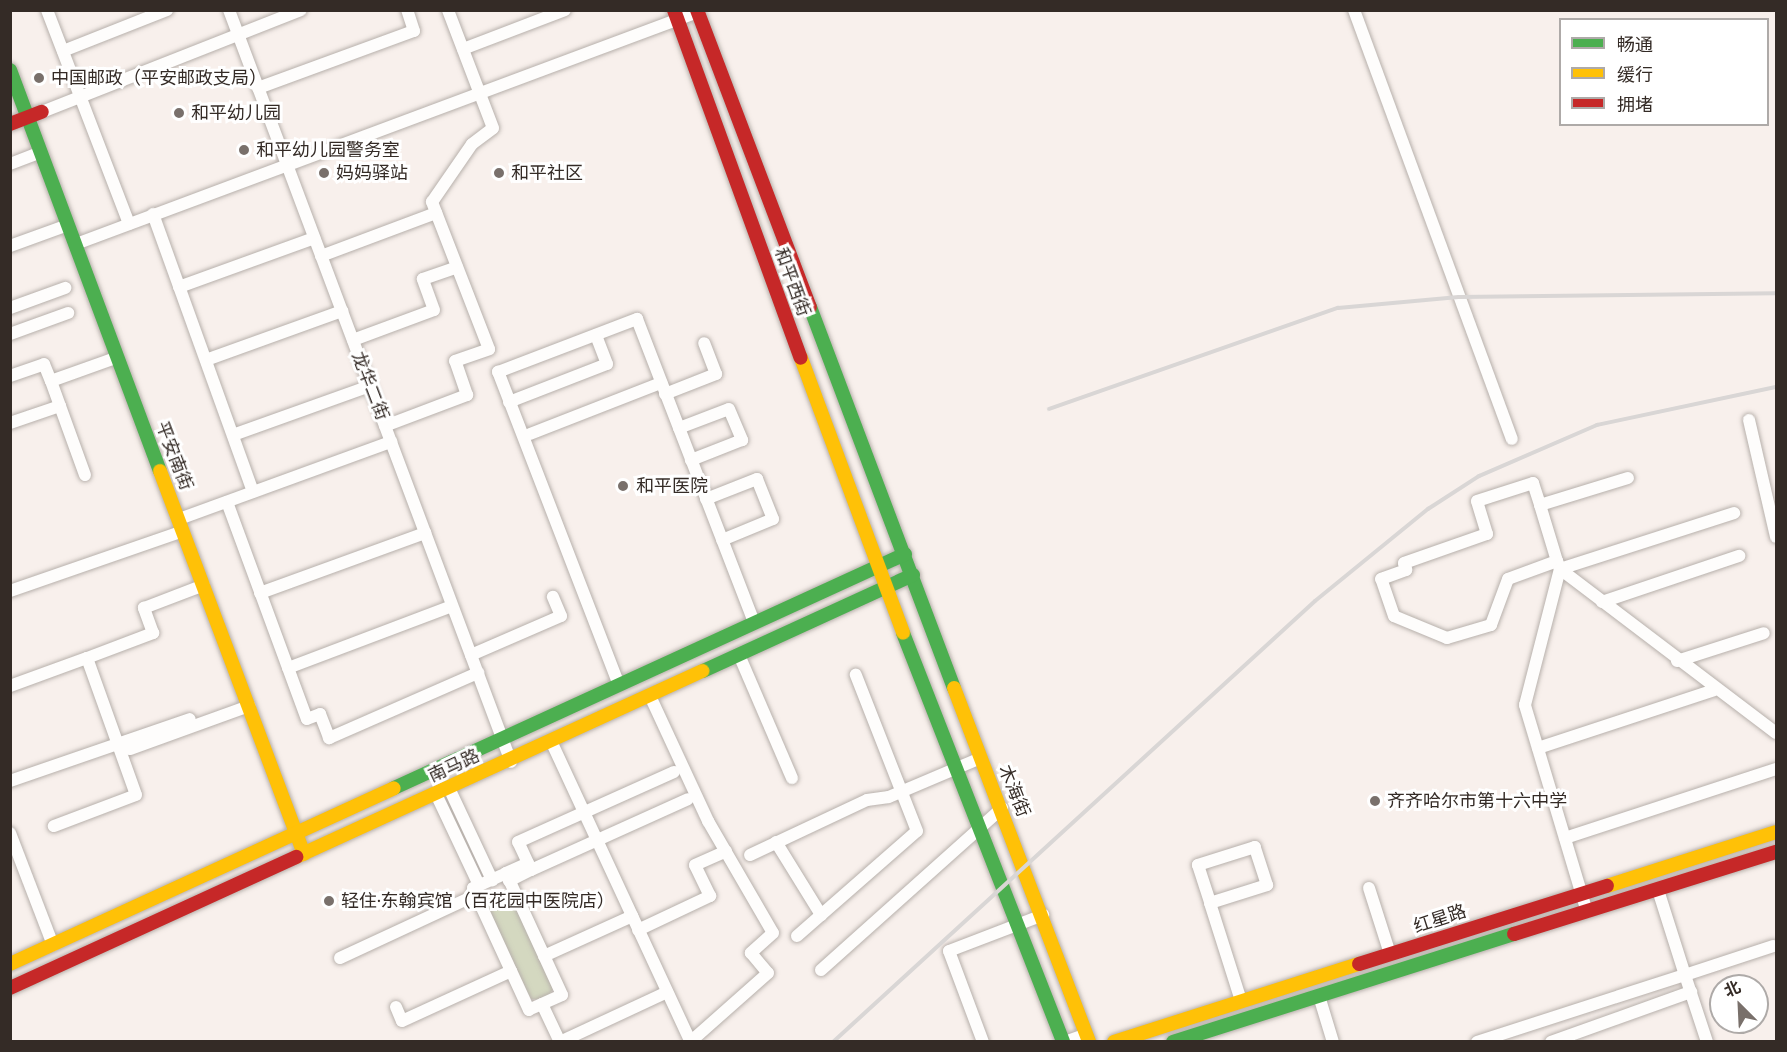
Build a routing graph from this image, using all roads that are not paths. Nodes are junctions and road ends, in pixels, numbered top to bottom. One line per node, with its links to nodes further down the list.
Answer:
1 (47, 10): 13 (street)
2 (167, 10): 13 (street)
3 (229, 10): 11 (street, 龙华二街)
4 (302, 10): 11 (street)
5 (407, 10): 15 (street)
6 (448, 10): 12 (street)
7 (565, 10): 12 (street)
8 (1354, 10): 56 (street)
9 (697, 11): 10 (street); 70 (main road, 和平西街)
10 (675, 15): 16 (street); 73 (main road, 和平西街)
11 (238, 36): 15 (street, 龙华二街); 17 (street)
12 (463, 49): 16 (street)
13 (63, 51): 17 (street)
14 (10, 70): 19 (main road, 平安南街)
15 (258, 88): 23 (street, 龙华二街)
16 (479, 93): 23 (street); 24 (street)
17 (80, 97): 18 (street); 26 (street)
18 (42, 112): 19 (main road)
19 (28, 117): 20 (main road); 21 (main road, 平安南街)
20 (10, 124)
21 (41, 152): 22 (street); 27 (main road, 平安南街)
22 (10, 164)
23 (286, 165): 25 (street); 28 (street, 龙华二街)
24 (436, 213): 31 (street); 32 (street)
25 (153, 214): 26 (street); 33 (street)
26 (129, 224): 29 (street)
27 (68, 225): 29 (main road, 平安南街); 30 (street)
28 (314, 238): 31 (street, 龙华二街); 33 (street)
29 (76, 243): 42 (main road, 平安南街)
30 (10, 246)
31 (321, 256): 36 (street, 龙华二街)
32 (457, 267): 40 (street); 52 (street)
33 (179, 287): 43 (street)
34 (65, 288): 35 (street)
35 (10, 308)
36 (342, 311): 40 (street, 龙华二街); 43 (street)
37 (68, 313): 38 (street)
38 (10, 334)
39 (596, 335): 47 (street); 48 (street); 48 (street)
40 (352, 340): 46 (street, 龙华二街)
41 (704, 343): 47 (street)
42 (118, 357): 45 (street); 66 (main road, 平安南街)
43 (206, 360): 55 (street)
44 (10, 376): 45 (street)
45 (51, 381): 49 (street)
46 (370, 386): 52 (street, 龙华二街); 55 (street)
47 (663, 388): 53 (street); 54 (street)
48 (509, 402): 91 (street)
49 (60, 406): 51 (street); 59 (street)
50 (1749, 420): 68 (street)
51 (10, 423)
52 (385, 426): 57 (street, 龙华二街)
53 (679, 428): 58 (street); 58 (street)
54 (530, 434)
55 (233, 435): 61 (street)
56 (1512, 439)
57 (391, 442): 61 (street); 67 (street, 龙华二街)
58 (691, 460): 62 (street)
59 (85, 475)
60 (1628, 478): 64 (street)
61 (253, 492): 63 (street)
62 (706, 499): 69 (street); 69 (street)
63 (227, 502): 66 (street); 78 (street)
64 (1540, 505): 72 (street); 72 (street)
65 (1734, 513): 72 (street)
66 (181, 525): 75 (main road, 平安南街); 77 (street)
67 (425, 533): 78 (street); 81 (street, 龙华二街)
68 (1776, 537)
69 (722, 540): 82 (street)
70 (905, 554): 73 (main road, 南马路); 74 (main road, 木海街)
71 (1739, 556): 80 (street)
72 (1558, 565): 80 (street); 101 (street)
73 (877, 566): 76 (main road); 82 (main road, 南马路)
74 (913, 575): 76 (main road, 南马路); 102 (main road, 木海街)
75 (204, 585): 86 (street); 95 (main road, 平安南街)
76 (885, 588): 85 (main road, 南马路); 104 (main road)
77 (10, 591)
78 (260, 593): 88 (street)
79 (553, 597): 84 (street)
80 (1602, 602): 87 (street)
81 (453, 606): 84 (street, 龙华二街); 88 (street)
82 (754, 623): 91 (main road, 南马路)
83 (1764, 633): 87 (street)
84 (471, 655): 89 (street, 龙华二街)
85 (739, 655): 94 (main road, 南马路); 107 (street)
86 (87, 658): 92 (street); 100 (street)
87 (1677, 661): 93 (street)
88 (288, 668): 89 (street)
89 (478, 673): 98 (street, 龙华二街)
90 (856, 675): 110 (street)
91 (619, 685): 98 (main road, 南马路)
92 (10, 686)
93 (1714, 690): 97 (street); 101 (street)
94 (650, 696): 99 (main road, 南马路); 122 (street)
95 (249, 706): 100 (street); 118 (main road, 平安南街)
96 (190, 718): 100 (street)
97 (1776, 733)
98 (502, 738): 103 (street, 龙华二街); 118 (main road, 南马路)
99 (551, 741): 103 (main road, 南马路); 113 (street)
100 (124, 747): 108 (street); 114 (street)
101 (1538, 748): 119 (street)
102 (981, 758): 104 (street); 112 (main road, 木海街)
103 (511, 761): 109 (main road, 南马路)
104 (956, 769): 110 (street); 115 (main road)
105 (1776, 769): 119 (street)
106 (674, 772): 113 (street)
107 (792, 778)
108 (10, 781)
109 (443, 791): 124 (main road, 南马路); 128 (street); 130 (street)
110 (901, 792): 121 (street); 135 (street)
111 (688, 799): 120 (street)
112 (1002, 808): 115 (street); 136 (main road, 木海街)
113 (584, 813): 120 (street); 126 (street)
114 (54, 826)
115 (980, 829): 138 (main road); 148 (street)
116 (1776, 832): 132 (main road, 红星路)
117 (10, 833): 141 (street)
118 (297, 833): 124 (main road, 平安南街); 141 (main road, 南马路)
119 (1565, 838): 132 (street)
120 (597, 840): 126 (street); 137 (street)
121 (776, 842): 125 (street); 135 (street)
122 (726, 851): 139 (street); 160 (street)
123 (1776, 852): 131 (main road, 红星路)
124 (304, 854): 150 (main road, 南马路)
125 (750, 855)
126 (529, 867): 127 (street)
127 (507, 877): 128 (street); 144 (street)
128 (492, 880): 130 (street)
129 (1369, 888): 143 (street)
130 (477, 890): 145 (street); 147 (street)
131 (1658, 890): 134 (main road, 红星路); 149 (street)
132 (1582, 893): 134 (street); 143 (main road, 红星路)
133 (1210, 903): 133 (street); 154 (street)
134 (1587, 912): 153 (main road, 红星路)
135 (821, 915): 140 (street)
136 (1043, 915): 138 (street); 159 (main road, 木海街)
137 (632, 916): 139 (street); 144 (street)
138 (1018, 925): 161 (street); 162 (main road)
139 (638, 930): 151 (street)
140 (797, 936)
141 (53, 945): 146 (main road, 南马路)
142 (1773, 946): 149 (street)
143 (1390, 954): 154 (main road, 红星路)
144 (544, 956): 156 (street)
145 (340, 958)
146 (10, 964)
147 (511, 970): 156 (street); 157 (street)
148 (821, 970)
149 (1685, 975): 152 (street); 155 (street)
150 (10, 988)
151 (667, 992): 156 (street); 160 (street)
152 (1691, 992): 158 (street); 168 (street)
153 (1319, 996): 164 (main road, 红星路); 165 (street)
154 (1241, 1001): 163 (main road, 红星路)
155 (1597, 1003): 158 (street); 166 (street)
156 (542, 1004)
157 (396, 1007)
158 (1595, 1026): 167 (street)
159 (1088, 1038): 162 (street)
160 (690, 1041)
161 (984, 1041)
162 (1064, 1041)
163 (1114, 1041)
164 (1173, 1041)
165 (1333, 1041)
166 (1477, 1041)
167 (1551, 1041)
168 (1707, 1041)

